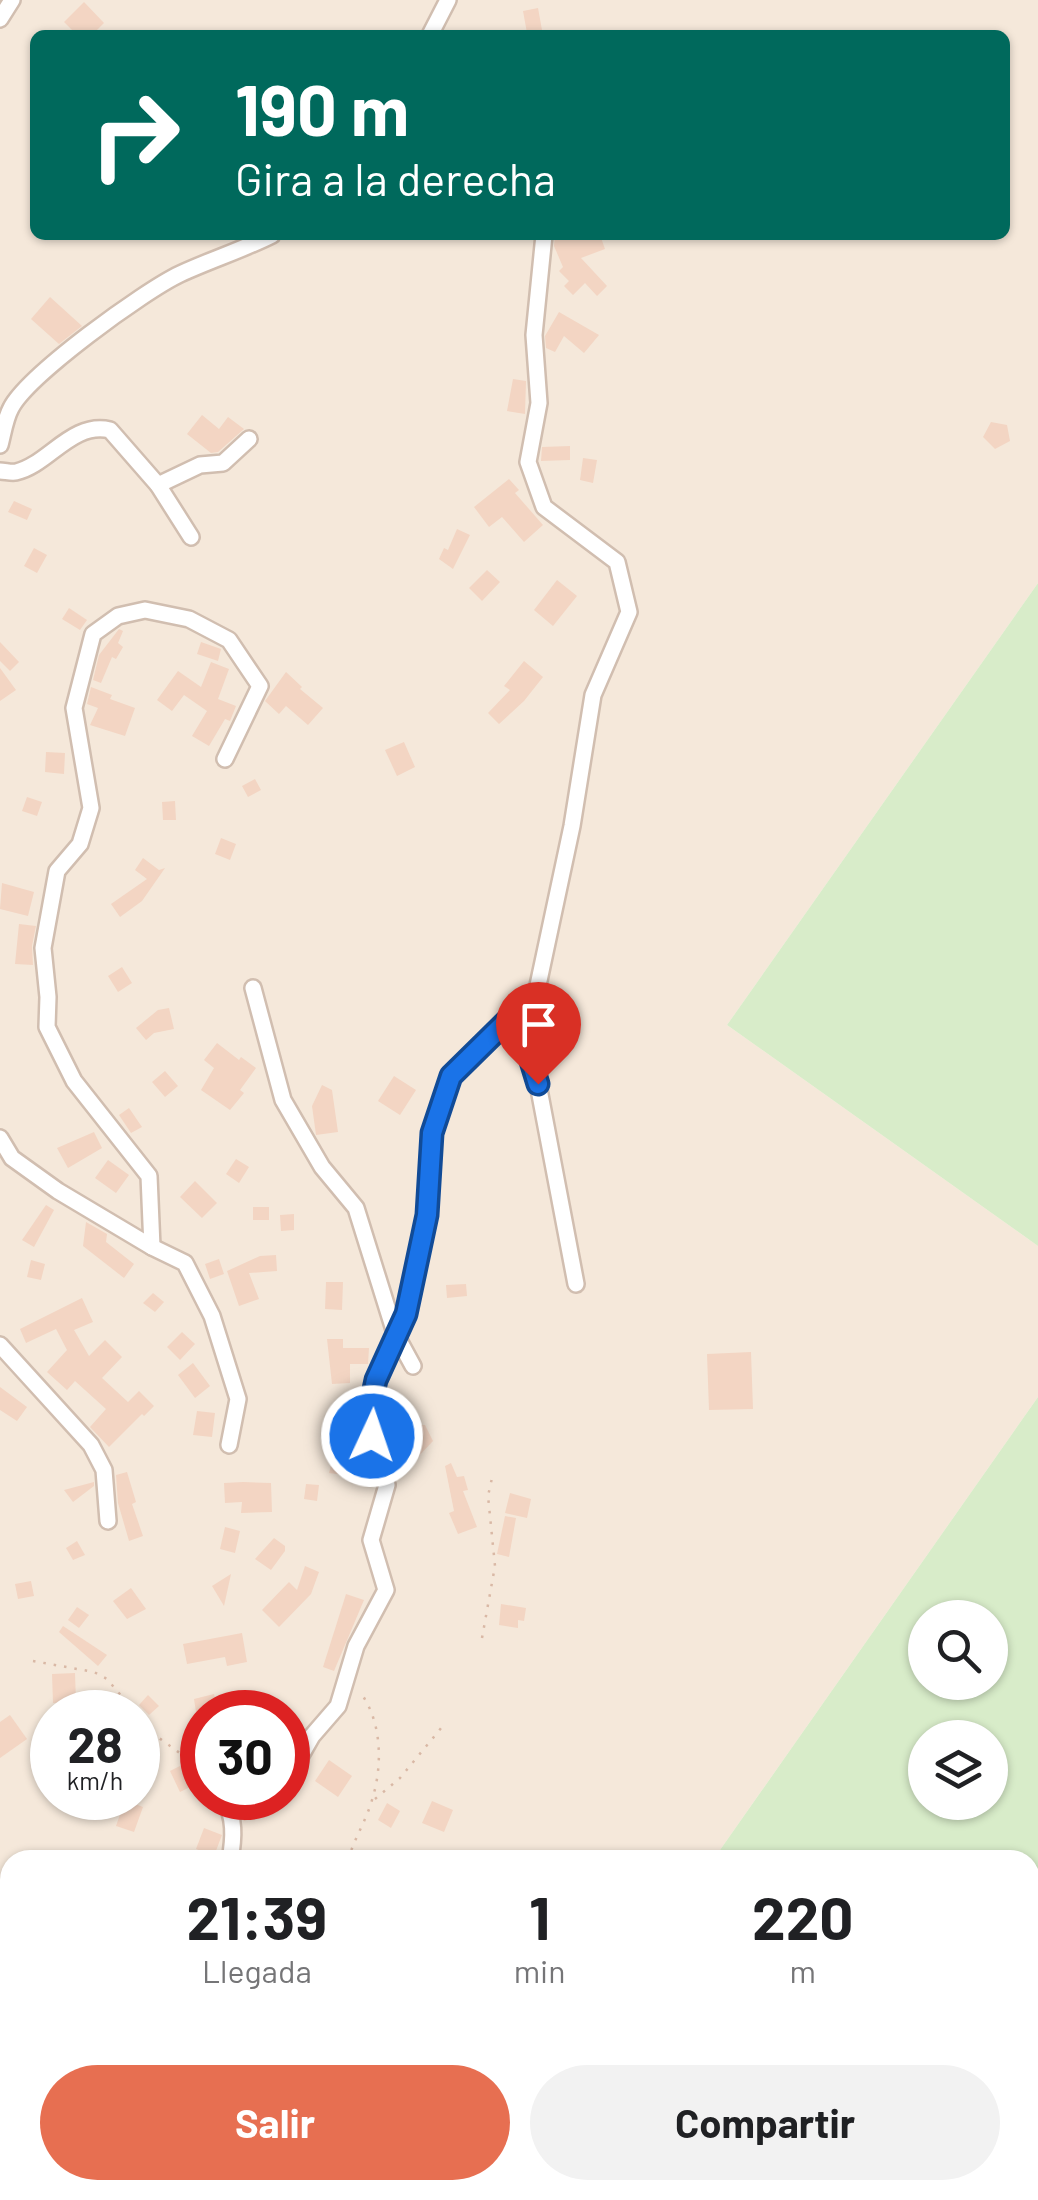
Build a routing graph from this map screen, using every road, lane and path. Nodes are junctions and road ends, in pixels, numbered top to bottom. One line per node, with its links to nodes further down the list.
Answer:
1 (12, 0): 3 (street)
2 (448, 0): 4 (street)
3 (0, 18)
4 (436, 30)
5 (260, 240): 8 (street)
6 (544, 240): 14 (street)
7 (248, 439): 10 (street)
8 (0, 445)
9 (0, 471): 10 (street)
10 (158, 485): 11 (street)
11 (191, 537)
12 (225, 759): 16 (street)
13 (253, 988): 18 (street)
14 (516, 1012): 17 (street); 18 (street)
15 (0, 1138): 16 (street)
16 (152, 1247): 21 (street)
17 (576, 1284)
18 (396, 1333): 20 (street); 26 (street)
19 (0, 1344): 23 (street)
20 (414, 1366)
21 (229, 1445)
22 (492, 1478): 24 (path)
23 (108, 1521)
24 (482, 1638)
25 (33, 1661): 27 (path)
26 (346, 1686): 29 (street); 30 (path)
27 (115, 1690)
28 (442, 1727): 30 (path)
29 (310, 1740)
30 (372, 1801): 33 (path)
31 (232, 1820): 32 (street)
32 (232, 1850)
33 (352, 1850)

